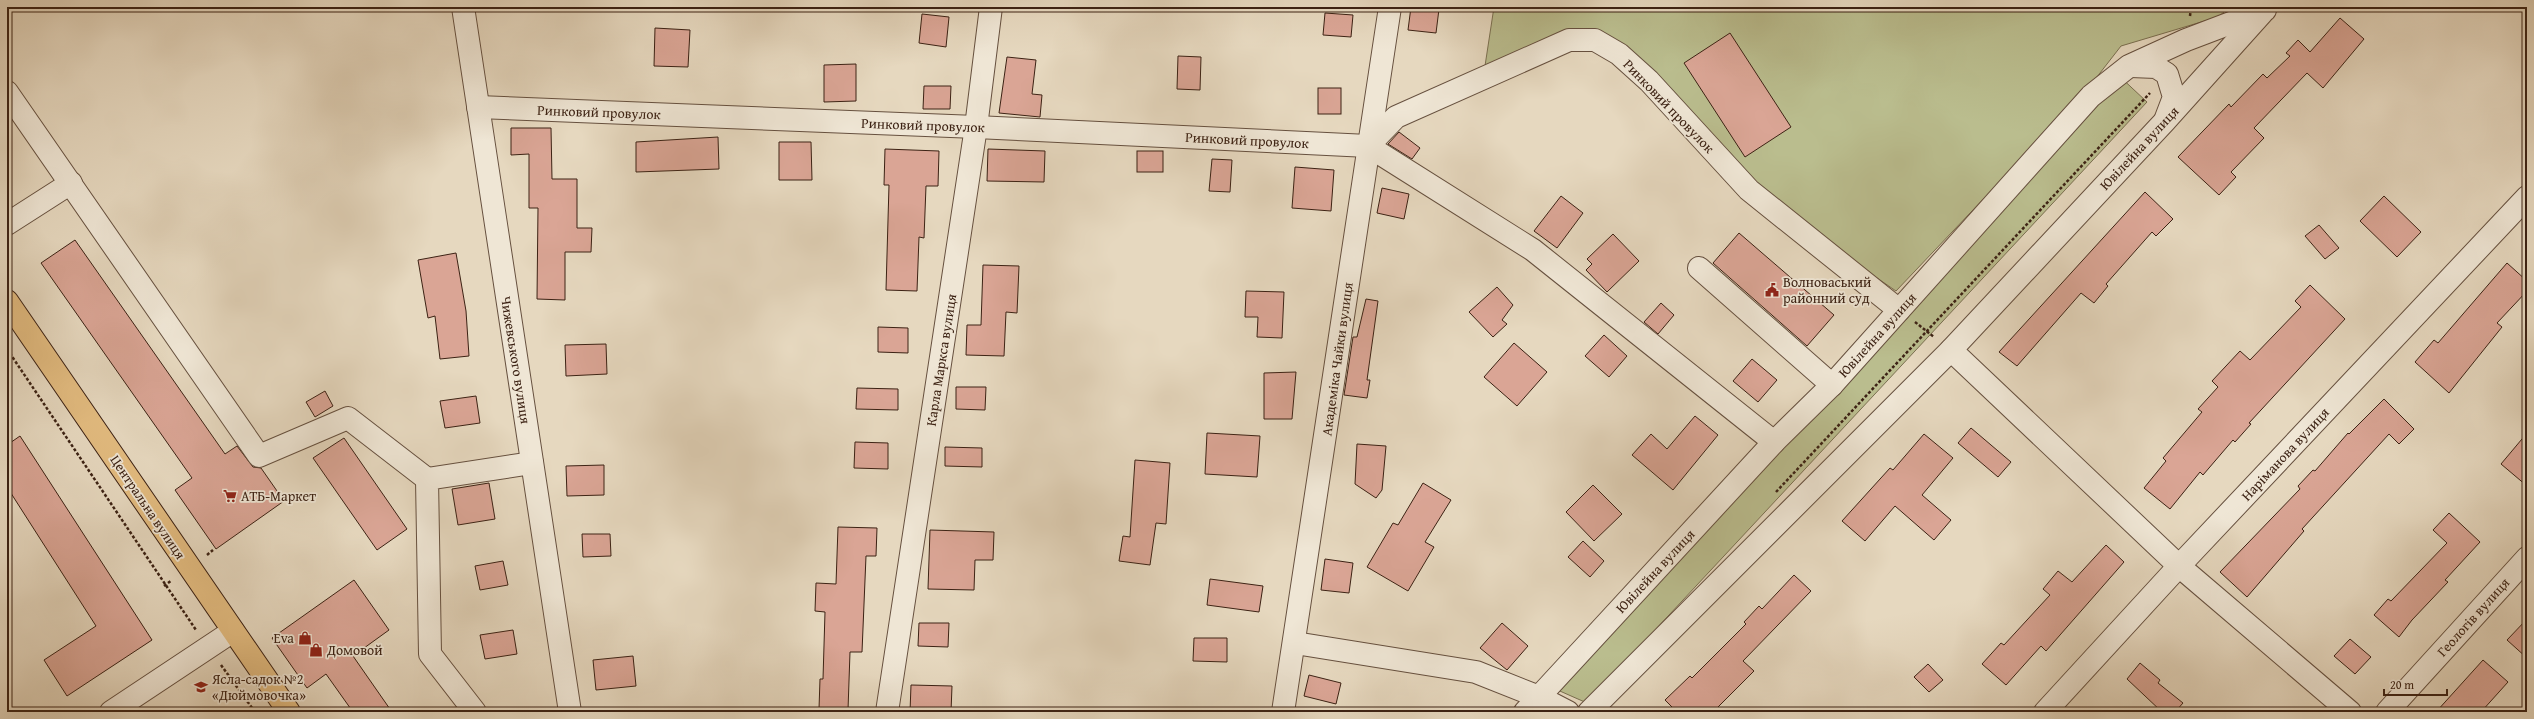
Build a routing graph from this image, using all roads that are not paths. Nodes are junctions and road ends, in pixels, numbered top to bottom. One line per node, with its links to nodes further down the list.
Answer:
1 (463, 7): 7 (street, Чижевського вулиця)
2 (991, 7): 9 (street, Карла Маркса вулиця)
3 (1390, 7): 10 (street, Академіка Чайки вулиця)
4 (2266, 8): 5 (street, Ювілейна вулиця); 8 (street, Ювілейна вулиця)
5 (2129, 66): 8 (street); 16 (street, Ювілейна вулиця)
6 (7, 92): 11 (street)
7 (478, 107): 9 (street, Ринковий провулок); 20 (street, Чижевського вулиця)
8 (2164, 121): 17 (street, Ювілейна вулиця)
9 (976, 127): 10 (street, Ринковий провулок); 31 (street, Карла Маркса вулиця)
10 (1368, 146): 16 (street, Ринковий провулок); 19 (street, Ринковий провулок); 25 (street, Академіка Чайки вулиця)
11 (70, 183): 13 (street); 21 (street)
12 (2527, 197): 23 (street, Наріманова вулиця)
13 (7, 224)
14 (1699, 268): 18 (street)
15 (7, 301): 24 (main road, Центральна вулиця)
16 (1899, 310): 18 (street, Ювілейна вулиця)
17 (1951, 350): 23 (street); 34 (street, Ювілейна вулиця)
18 (1832, 385): 19 (street, Ювілейна вулиця)
19 (1774, 442): 26 (street, Ювілейна вулиця)
20 (532, 462): 21 (street); 30 (street, Чижевського вулиця)
21 (427, 479): 29 (street)
22 (2527, 558): 37 (street, Геологів вулиця)
23 (2179, 566): 35 (street, Наріманова вулиця); 36 (street)
24 (233, 631): 27 (street); 28 (main road, Центральна вулиця)
25 (1295, 643): 26 (street); 32 (street, Академіка Чайки вулиця)
26 (1532, 704): 33 (street)
27 (111, 712)
28 (289, 712)
29 (475, 712)
30 (570, 712)
31 (888, 712)
32 (1283, 712)
33 (1568, 712)
34 (1589, 712)
35 (2045, 712)
36 (2350, 712)
37 (2387, 712)

